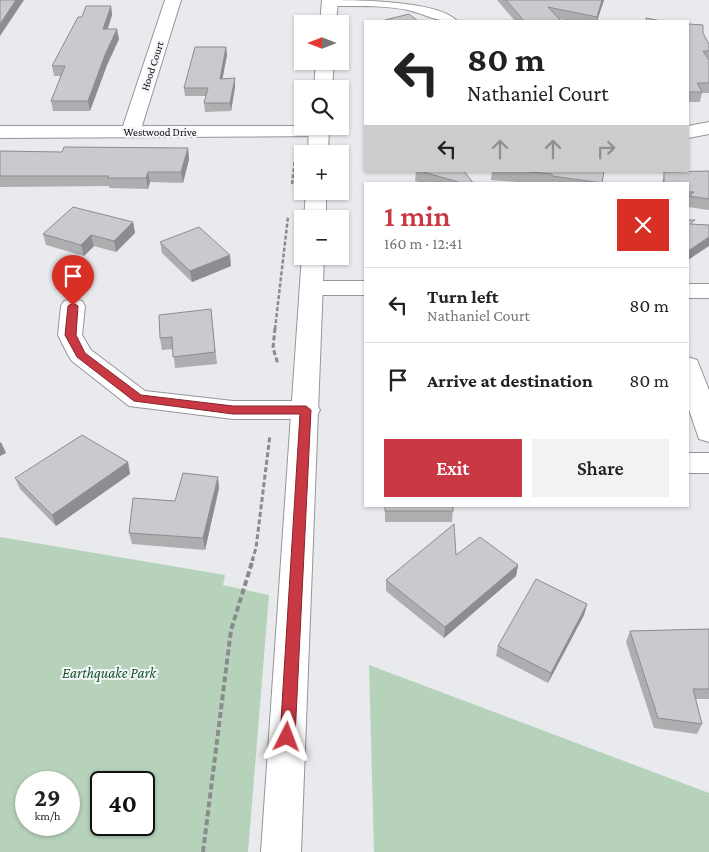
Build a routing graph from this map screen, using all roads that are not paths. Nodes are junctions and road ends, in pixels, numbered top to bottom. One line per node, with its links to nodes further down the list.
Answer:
1 (173, 0): 8 (street, Hood Court)
2 (330, 0): 3 (street); 4 (street)
3 (420, 3): 5 (street)
4 (329, 15)
5 (447, 20)
6 (709, 128): 10 (street)
7 (0, 132): 8 (street, Westwood Drive)
8 (130, 132): 9 (street, Westwood Drive)
9 (294, 132)
10 (689, 132)
11 (313, 265): 12 (street)
12 (312, 288): 13 (street); 18 (street)
13 (364, 288)
14 (689, 291): 15 (street)
15 (709, 291)
16 (73, 306): 18 (street)
17 (689, 369): 19 (street)
18 (306, 410): 22 (street)
19 (709, 432)
20 (689, 463): 21 (street)
21 (709, 463)
22 (281, 852)

